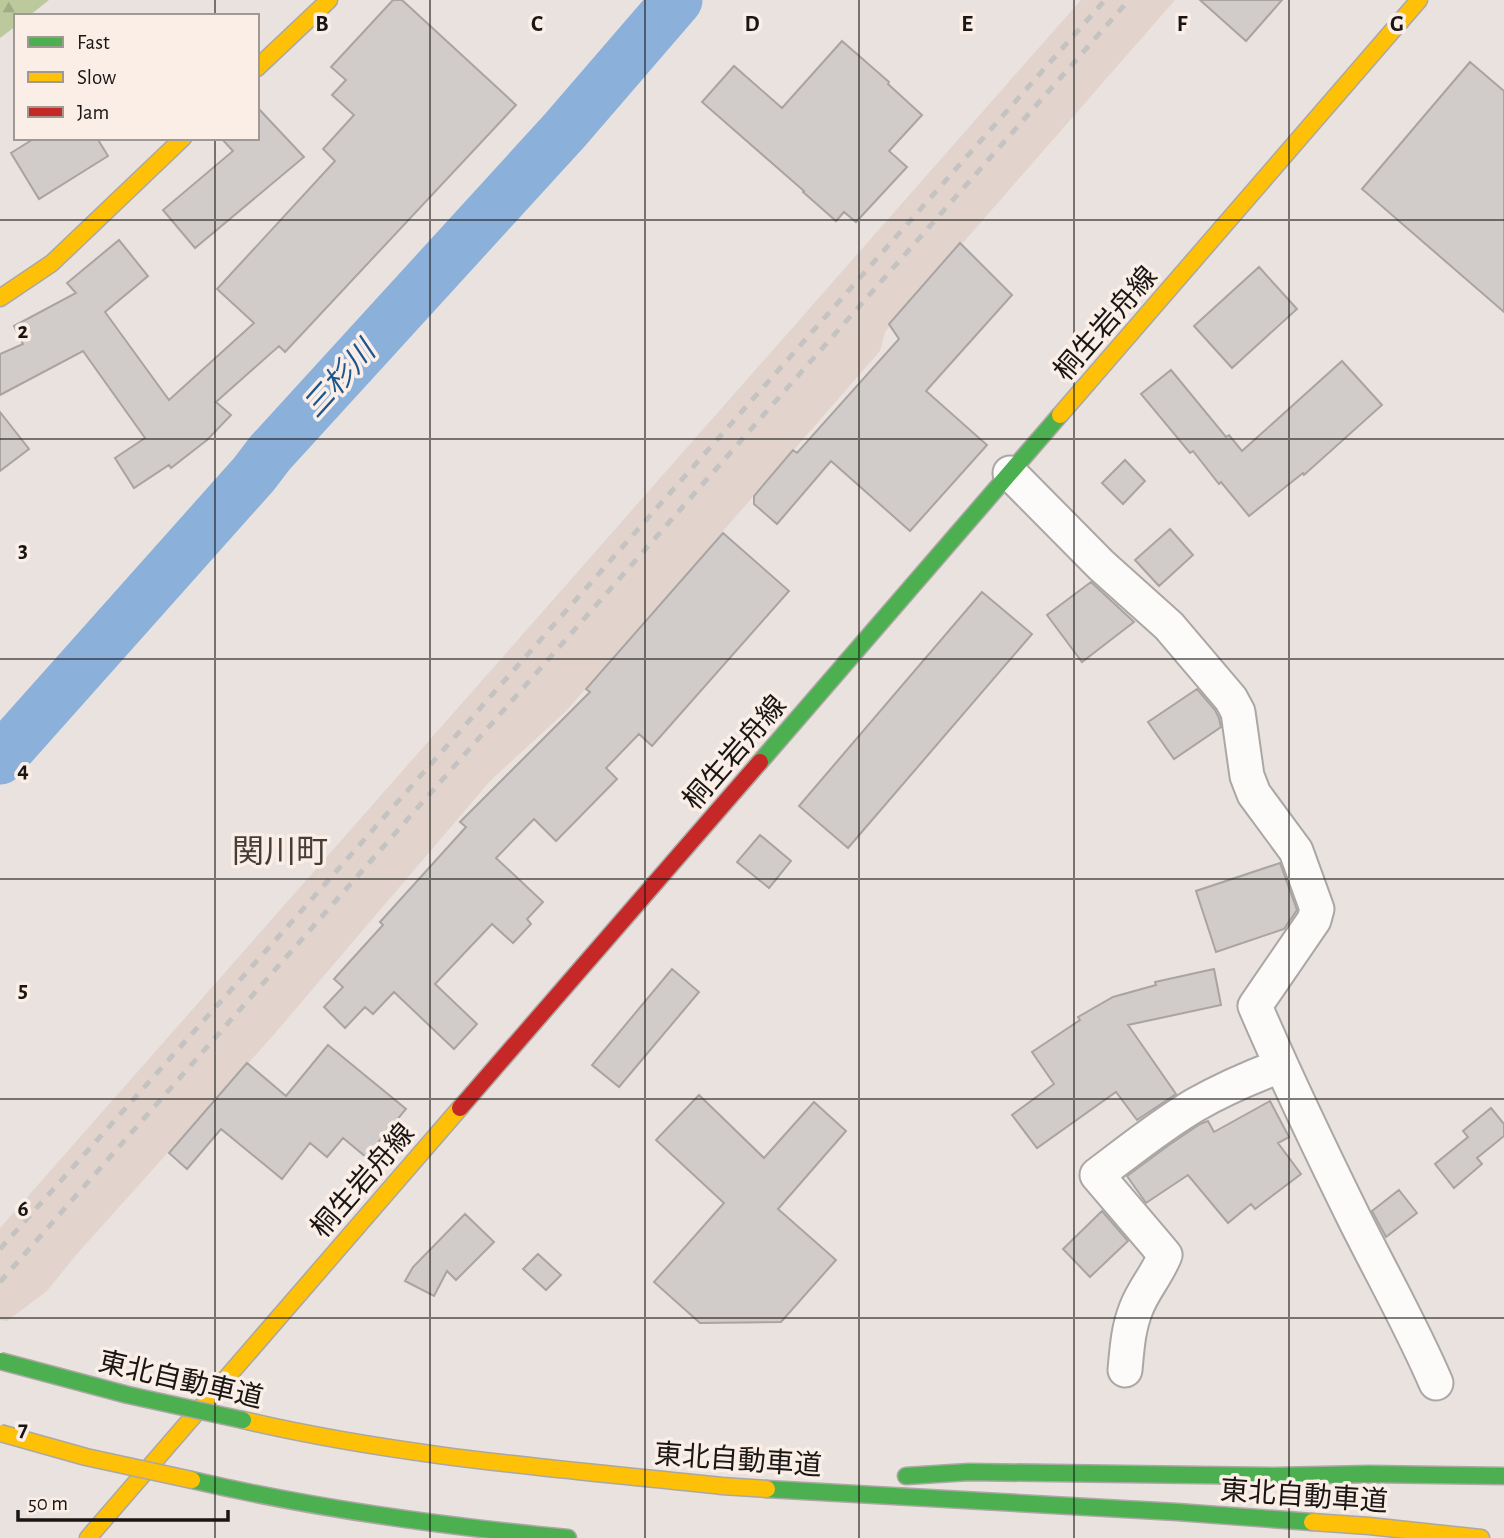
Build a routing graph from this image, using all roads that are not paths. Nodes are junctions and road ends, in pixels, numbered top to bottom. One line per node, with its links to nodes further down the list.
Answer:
1 (1419, 0): 6 (main road, 桐生岩舟線)
2 (321, 5): 3 (main road)
3 (259, 66)
4 (181, 140): 5 (main road)
5 (0, 298)
6 (1010, 473): 7 (street); 16 (main road, 桐生岩舟線)
7 (1280, 1066): 9 (street); 10 (street)
8 (0, 1362): 15 (main road, 東北自動車道, bridge)
9 (1125, 1370)
10 (1436, 1384)
11 (0, 1433): 17 (main road, bridge)
12 (1504, 1476): 13 (main road)
13 (887, 1477)
14 (859, 1478): 15 (main road)
15 (722, 1486): 18 (main road, 東北自動車道)
16 (88, 1538)
17 (568, 1538)
18 (1481, 1538)

